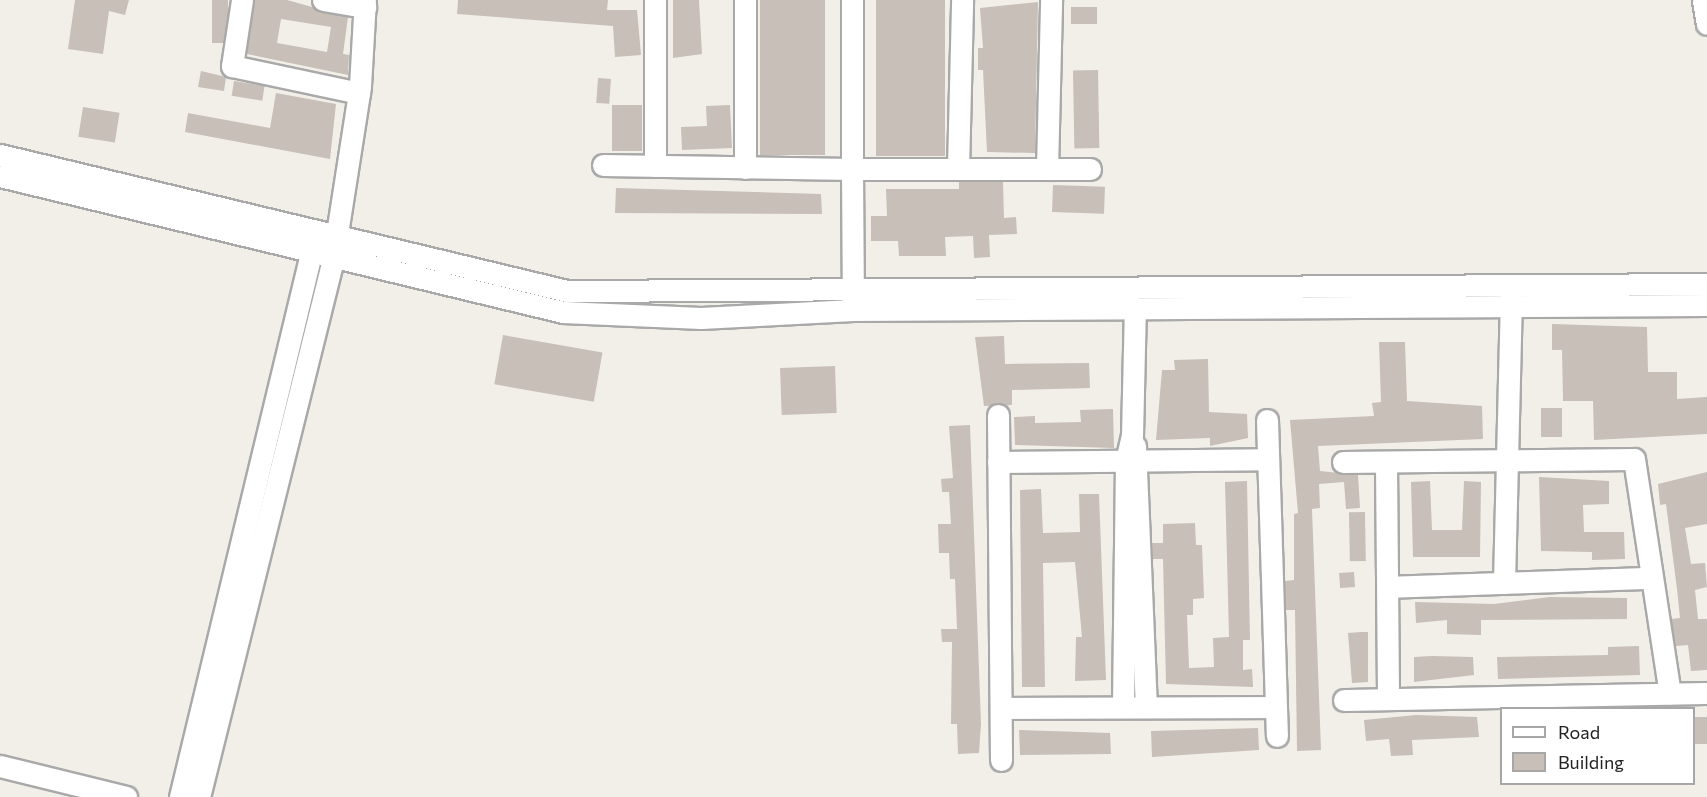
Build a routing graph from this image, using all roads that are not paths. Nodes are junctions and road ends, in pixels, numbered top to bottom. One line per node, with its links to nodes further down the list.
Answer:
1 (242, 0): 11 (street)
2 (323, 0): 9 (street)
3 (655, 0): 14 (street)
4 (746, 0): 15 (street)
5 (852, 0): 16 (street)
6 (962, 0): 17 (street)
7 (1051, 0): 18 (street)
8 (1703, 0): 10 (street)
9 (365, 3): 11 (street)
10 (1707, 24)
11 (359, 93): 22 (street)
12 (0, 155): 21 (street)
13 (603, 165): 14 (street)
14 (655, 166): 15 (street)
15 (745, 168): 16 (street)
16 (852, 169): 17 (street); 25 (street)
17 (958, 169): 18 (street)
18 (1047, 169): 19 (street)
19 (1090, 169)
20 (0, 176): 21 (street)
21 (314, 242): 22 (street); 36 (street)
22 (335, 249): 25 (street); 36 (street)
23 (1707, 284): 24 (street)
24 (1511, 295): 25 (street); 26 (street); 27 (street); 34 (street)
25 (853, 300): 27 (street)
26 (1707, 305)
27 (1135, 308): 31 (street)
28 (998, 415): 32 (street)
29 (1267, 420): 30 (street)
30 (1268, 459): 31 (street); 47 (street)
31 (1133, 461): 32 (street); 37 (street)
32 (998, 462): 48 (street)
33 (1343, 462): 35 (street)
34 (1506, 462): 35 (street); 38 (street); 39 (street)
35 (1386, 464): 40 (street)
36 (252, 544): 55 (street); 56 (street)
37 (1133, 556): 41 (street); 42 (street)
38 (1649, 578): 39 (street); 43 (street)
39 (1504, 583): 40 (street)
40 (1388, 587): 45 (street)
41 (1122, 652): 42 (street); 49 (street)
42 (1143, 654): 50 (street)
43 (1670, 693): 44 (street); 45 (street)
44 (1707, 693)
45 (1388, 699): 46 (street)
46 (1344, 700)
47 (1276, 707): 50 (street); 51 (street)
48 (1001, 708): 49 (street); 52 (street)
49 (1123, 708): 50 (street)
50 (1146, 708)
51 (1277, 736)
52 (1001, 760)
53 (0, 766): 54 (street)
54 (126, 797)
55 (180, 797)
56 (199, 797)

